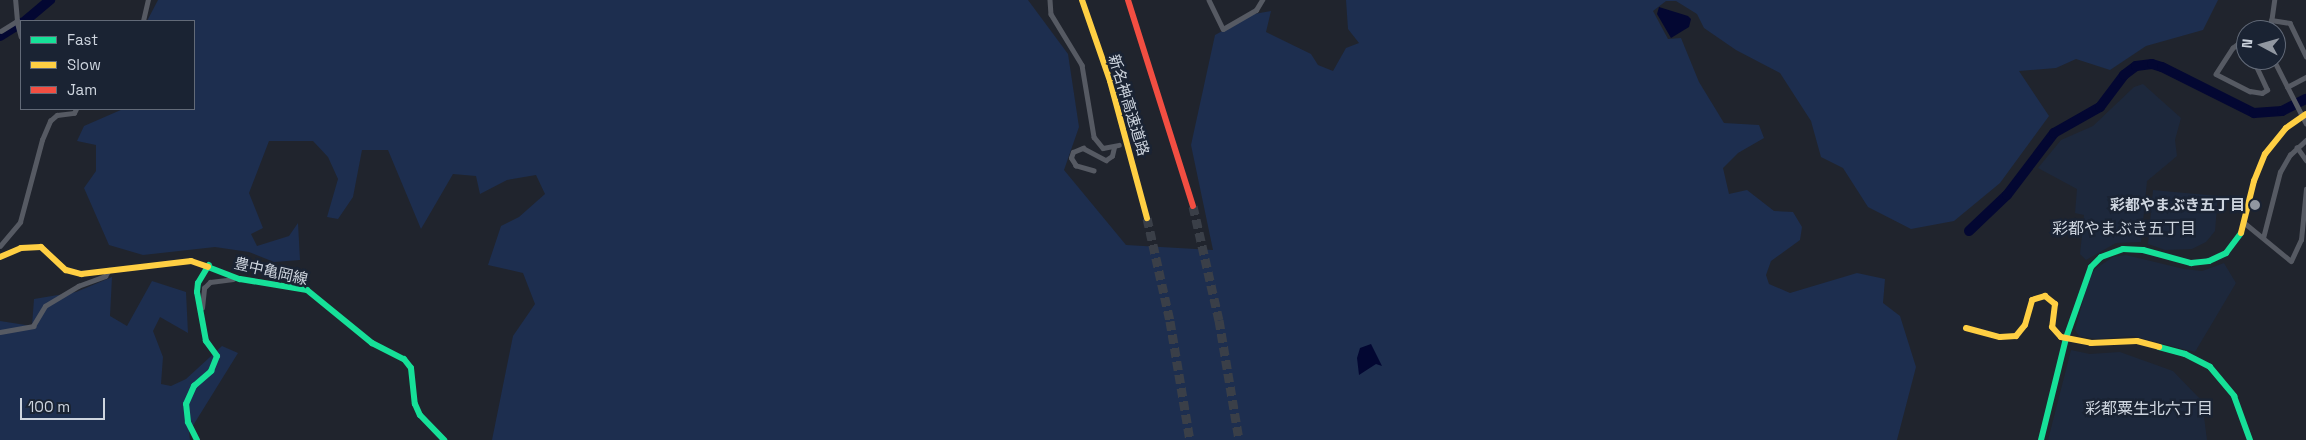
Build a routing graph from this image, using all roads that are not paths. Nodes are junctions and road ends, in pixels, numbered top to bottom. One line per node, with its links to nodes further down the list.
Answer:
1 (15, 0): 11 (street)
2 (148, 0): 9 (street)
3 (1050, 0): 27 (street)
4 (1082, 0): 30 (main road, 新名神高速道路)
5 (1128, 0): 29 (main road, 新名神高速道路)
6 (1209, 0): 7 (street)
7 (1262, 0)
8 (2274, 0): 10 (street)
9 (143, 20)
10 (2272, 20)
11 (17, 21): 13 (street); 14 (street)
12 (2286, 22): 16 (street)
13 (1, 32)
14 (20, 32)
15 (2236, 46): 17 (street)
16 (2306, 56)
17 (2258, 70)
18 (2279, 70): 20 (street)
19 (2306, 76): 20 (street)
20 (2287, 87): 22 (street)
21 (76, 110): 33 (street)
22 (2304, 115): 23 (street); 31 (main road)
23 (2306, 123)
24 (2306, 140): 25 (street)
25 (2297, 147): 26 (street); 32 (street)
26 (2306, 160)
27 (1094, 171)
28 (2306, 189): 32 (street)
29 (1193, 206)
30 (1147, 218)
31 (2246, 224): 32 (street); 41 (main road)
32 (2263, 238)
33 (0, 246)
34 (0, 257): 36 (main road, 豊中亀岡線)
35 (209, 265): 36 (main road, 豊中亀岡線); 37 (main road, 豊中亀岡線); 38 (main road)
36 (109, 269): 40 (street)
37 (240, 279): 38 (street); 43 (main road, 豊中亀岡線)
38 (202, 308): 42 (main road)
39 (1966, 328): 41 (main road)
40 (0, 332)
41 (2066, 338): 44 (main road); 45 (main road)
42 (197, 439)
43 (444, 440)
44 (2041, 440)
45 (2250, 440)

